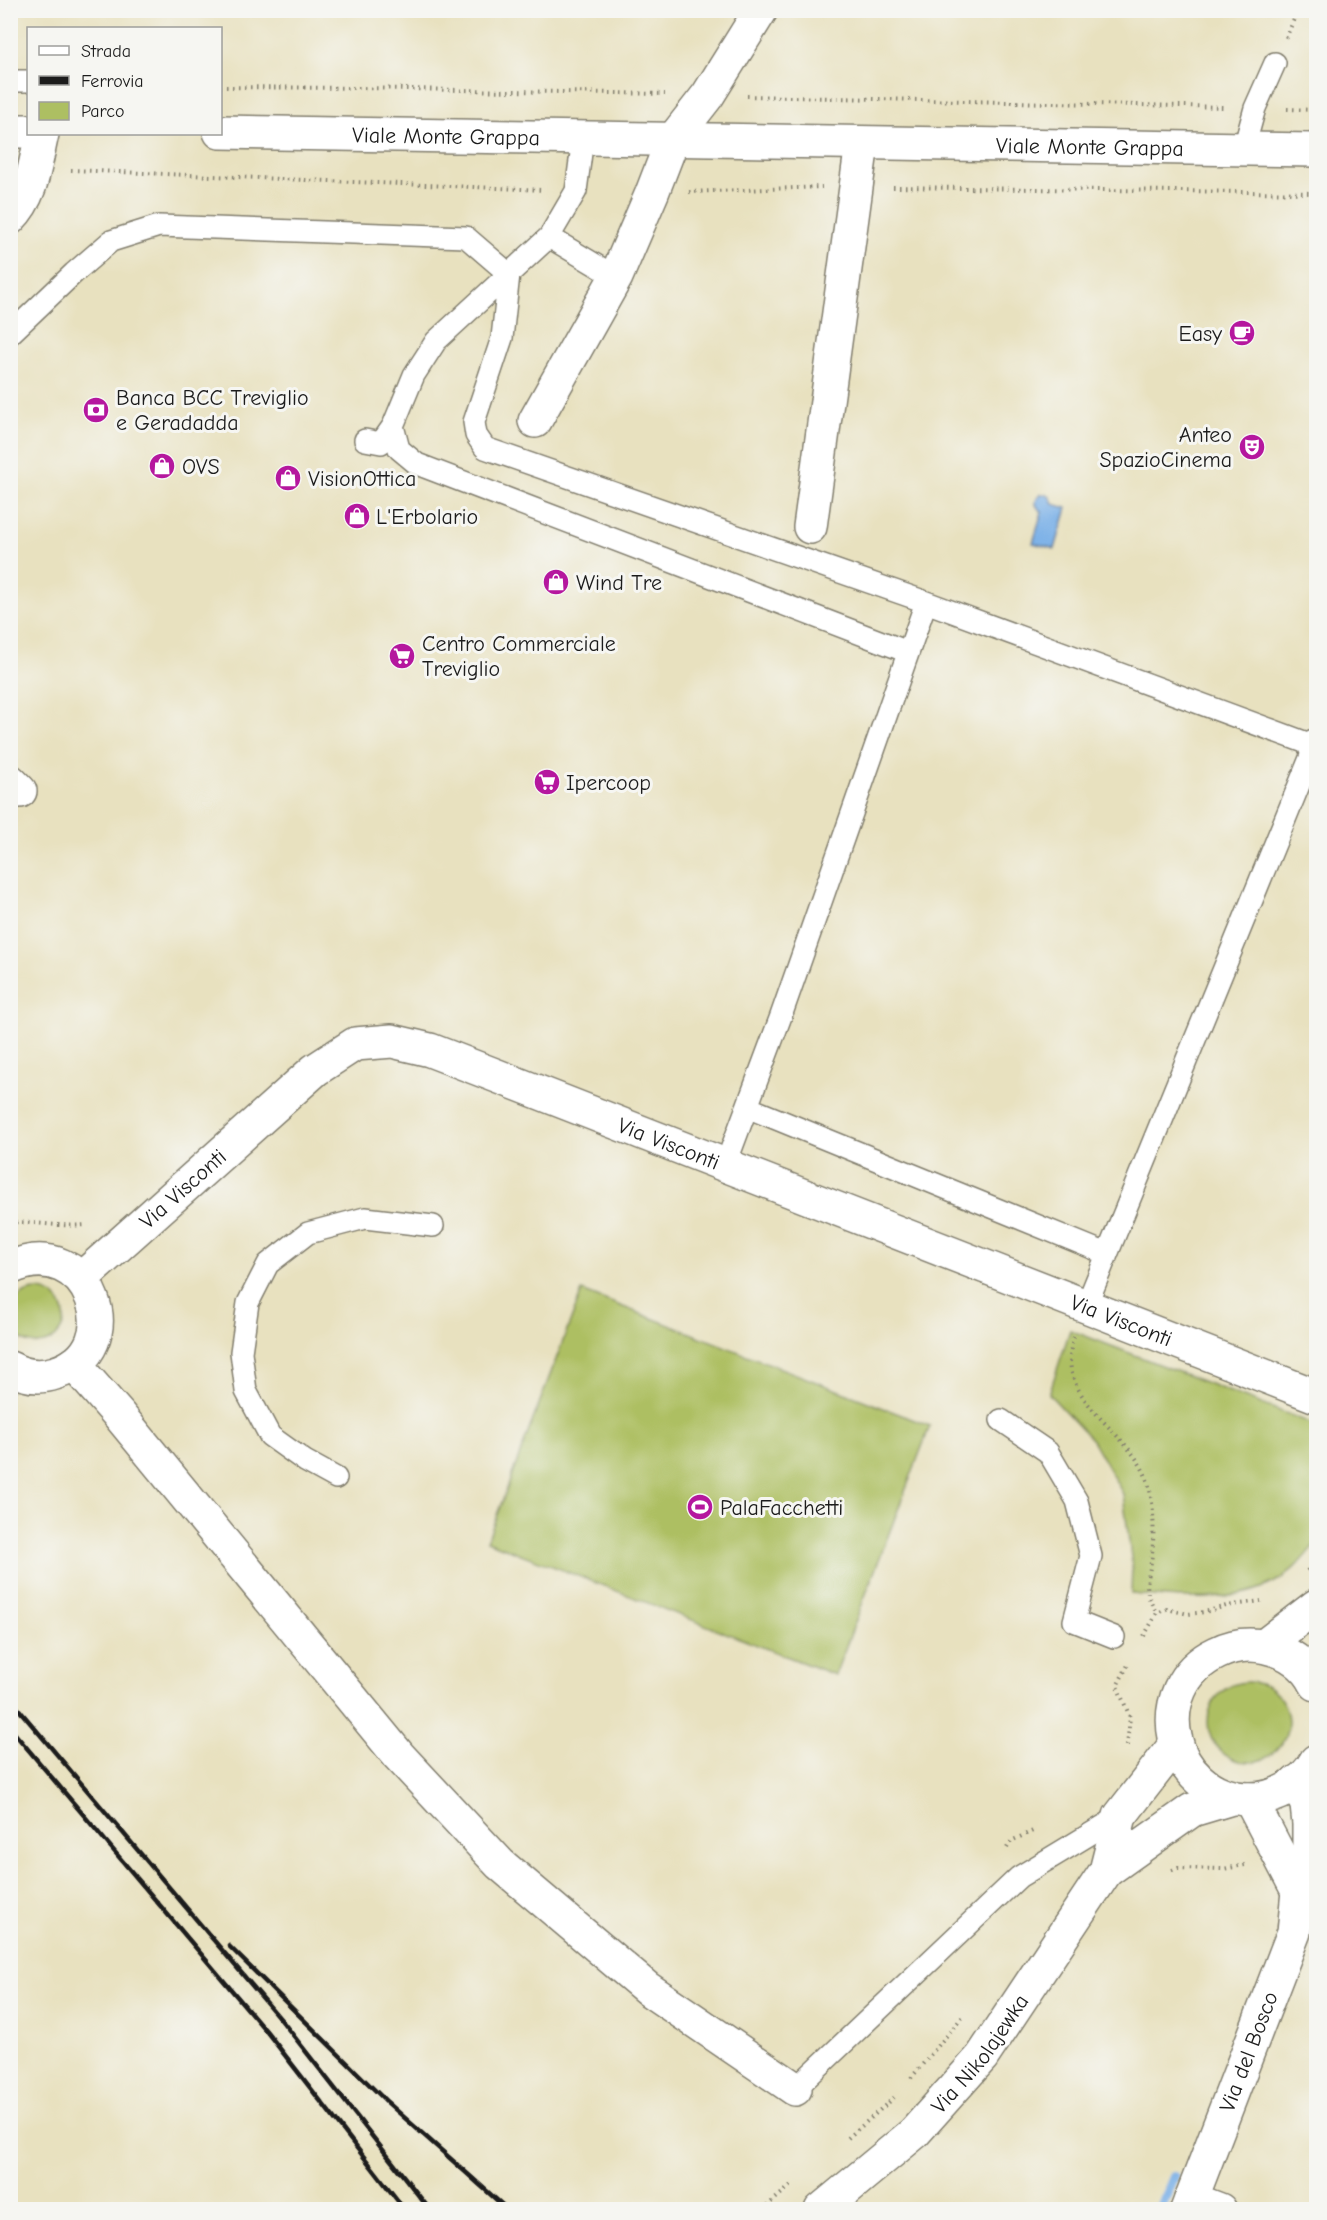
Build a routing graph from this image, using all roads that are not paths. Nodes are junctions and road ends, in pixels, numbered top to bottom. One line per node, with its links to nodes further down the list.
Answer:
1 (761, 10): 10 (street)
2 (1275, 63): 12 (lane)
3 (10, 81): 4 (lane)
4 (27, 81)
5 (10, 131): 6 (street)
6 (27, 131)
7 (222, 132): 9 (street, Viale Monte Grappa)
8 (42, 135): 14 (street)
9 (583, 138): 10 (street, Viale Monte Grappa); 15 (lane)
10 (672, 141): 11 (street, Viale Monte Grappa); 17 (street)
11 (862, 143): 12 (street, Viale Monte Grappa); 22 (street)
12 (1244, 148): 13 (street, Viale Monte Grappa)
13 (1317, 150)
14 (10, 218)
15 (549, 237): 16 (lane); 17 (lane)
16 (509, 274): 18 (lane); 20 (lane); 23 (lane)
17 (616, 277): 19 (street)
18 (10, 334)
19 (535, 421)
20 (393, 426): 21 (lane); 24 (lane)
21 (365, 440)
22 (810, 527)
23 (926, 602): 24 (lane); 25 (lane)
24 (908, 652): 26 (lane)
25 (1316, 747): 29 (lane)
26 (747, 1107): 27 (lane); 29 (lane)
27 (725, 1166): 31 (street, Via Visconti); 32 (street, Via Visconti)
28 (433, 1226): 37 (lane)
29 (1107, 1254): 32 (lane)
30 (10, 1268): 31 (street)
31 (81, 1279): 33 (street)
32 (1086, 1306): 35 (street, Via Visconti)
33 (74, 1364): 34 (street); 48 (street)
34 (10, 1368)
35 (1317, 1396)
36 (1001, 1420): 39 (lane)
37 (336, 1478)
38 (1317, 1606): 40 (street)
39 (1114, 1637)
40 (1264, 1646): 41 (street); 42 (street)
41 (1317, 1684)
42 (1176, 1744): 44 (street); 45 (street, Via Nikolajewka)
43 (1307, 1772): 44 (street, Via Nikolajewka); 47 (street, Via del Bosco)
44 (1241, 1798): 46 (street, Via Nikolajewka); 47 (street)
45 (1120, 1816): 46 (street, Via Nikolajewka); 48 (lane)
46 (1106, 1871): 50 (street, Via Nikolajewka)
47 (1298, 1891): 49 (street, Via del Bosco)
48 (795, 2090)
49 (1199, 2206)
50 (821, 2210)

